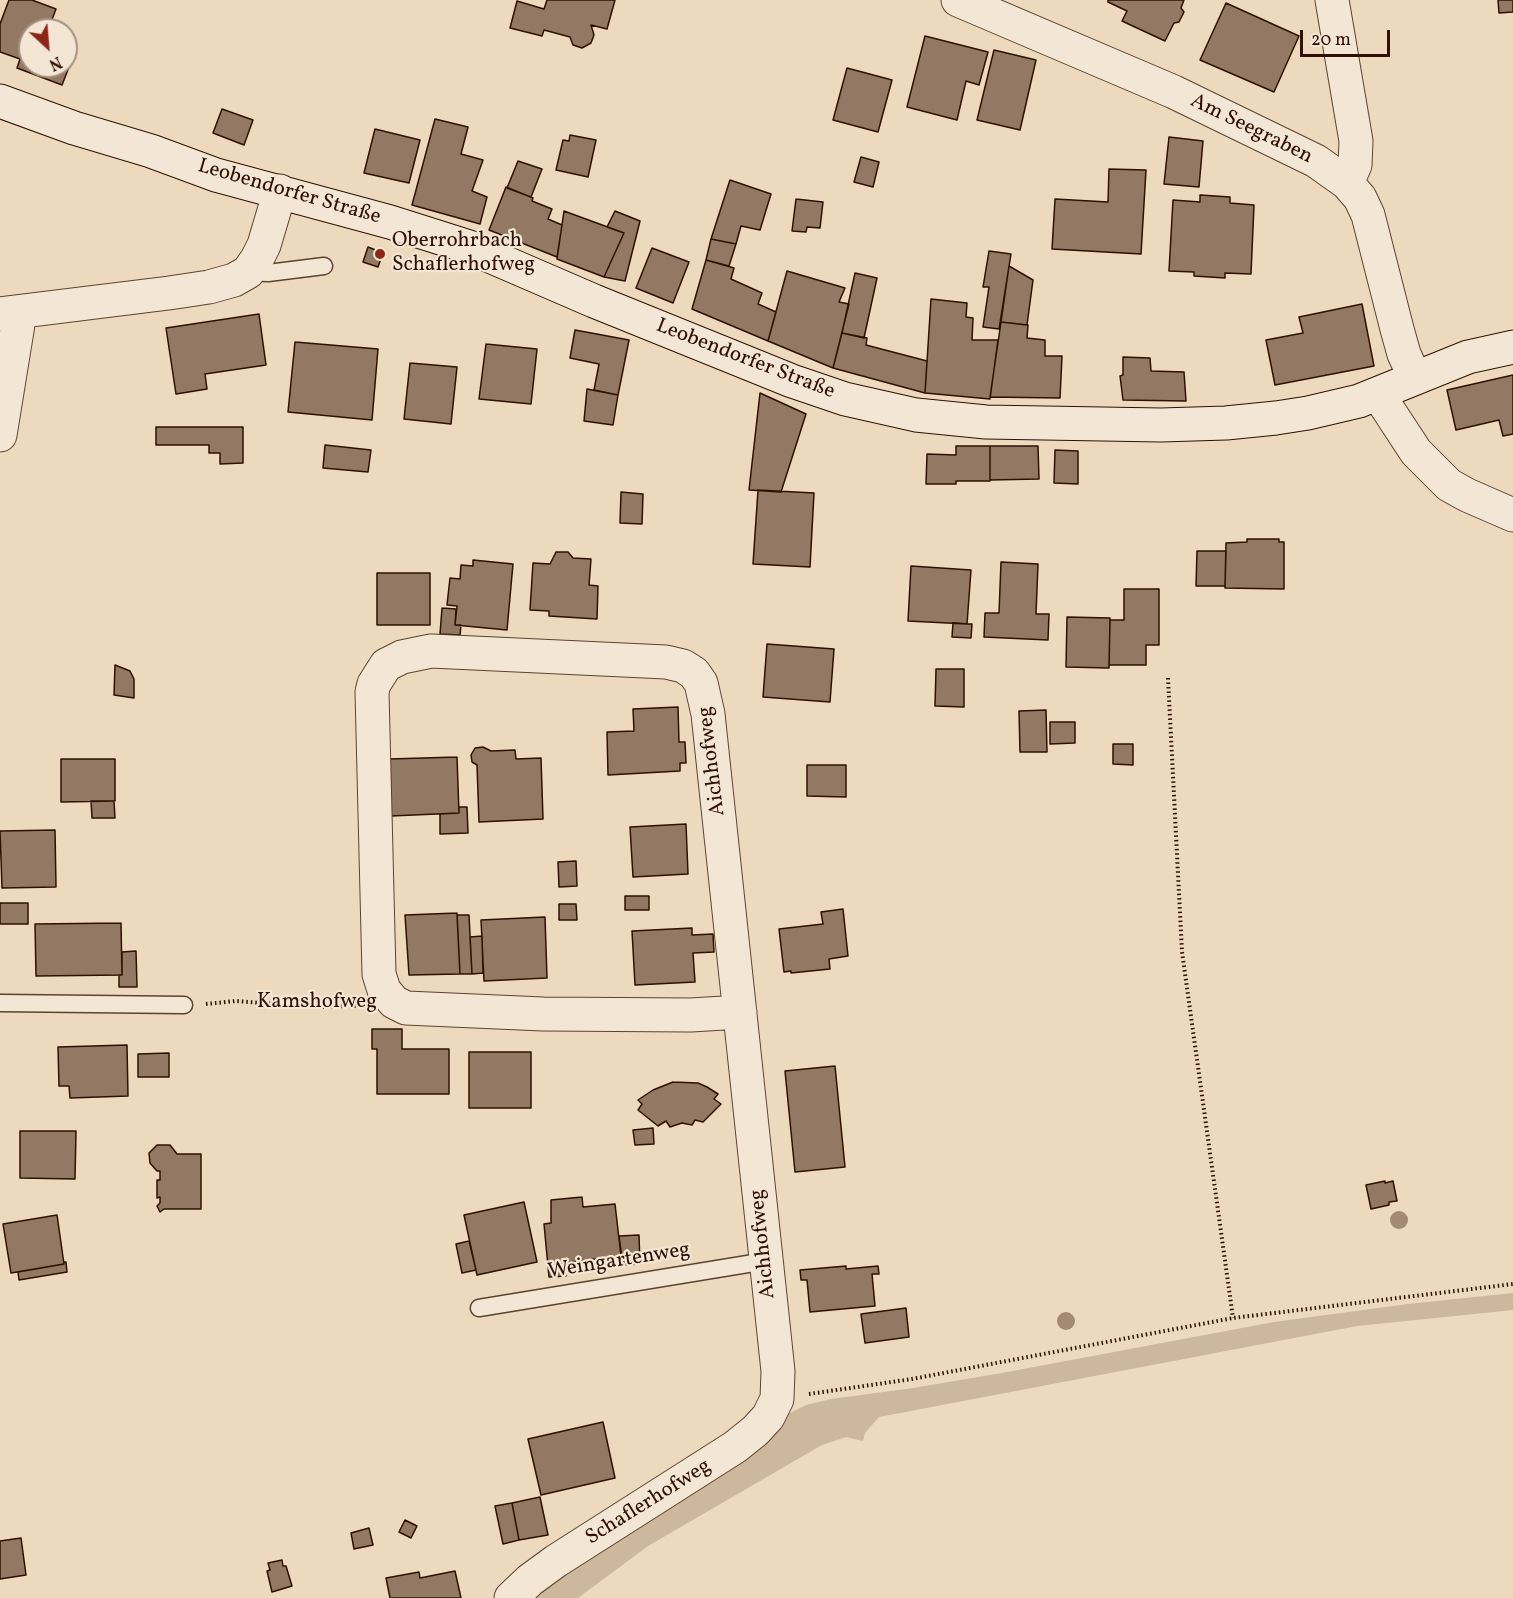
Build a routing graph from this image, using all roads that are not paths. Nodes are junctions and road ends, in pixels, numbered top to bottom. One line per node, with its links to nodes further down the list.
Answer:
1 (958, 0): 4 (street, Am Seegraben)
2 (1332, 0): 4 (street)
3 (0, 101): 5 (street, Leobendorfer Straße)
4 (1347, 183): 10 (street, Am Seegraben)
5 (280, 191): 7 (street); 11 (street, Leobendorfer Straße)
6 (324, 266): 7 (lane)
7 (248, 272): 8 (street)
8 (10, 313): 12 (street)
9 (1513, 346): 10 (street, Leobendorfer Straße)
10 (1415, 378): 11 (street, Leobendorfer Straße)
11 (1378, 394): 13 (street)
12 (0, 435)
13 (1513, 515)
14 (393, 1002): 17 (street, Kamshofweg); 17 (street, Aichhofweg)
15 (0, 1004): 16 (lane)
16 (184, 1005)
17 (740, 1012): 18 (street, Aichhofweg)
18 (766, 1261): 19 (lane, Weingartenweg); 20 (street, Aichhofweg)
19 (479, 1308)
20 (777, 1399): 21 (street, Schaflerhofweg)
21 (511, 1598)

